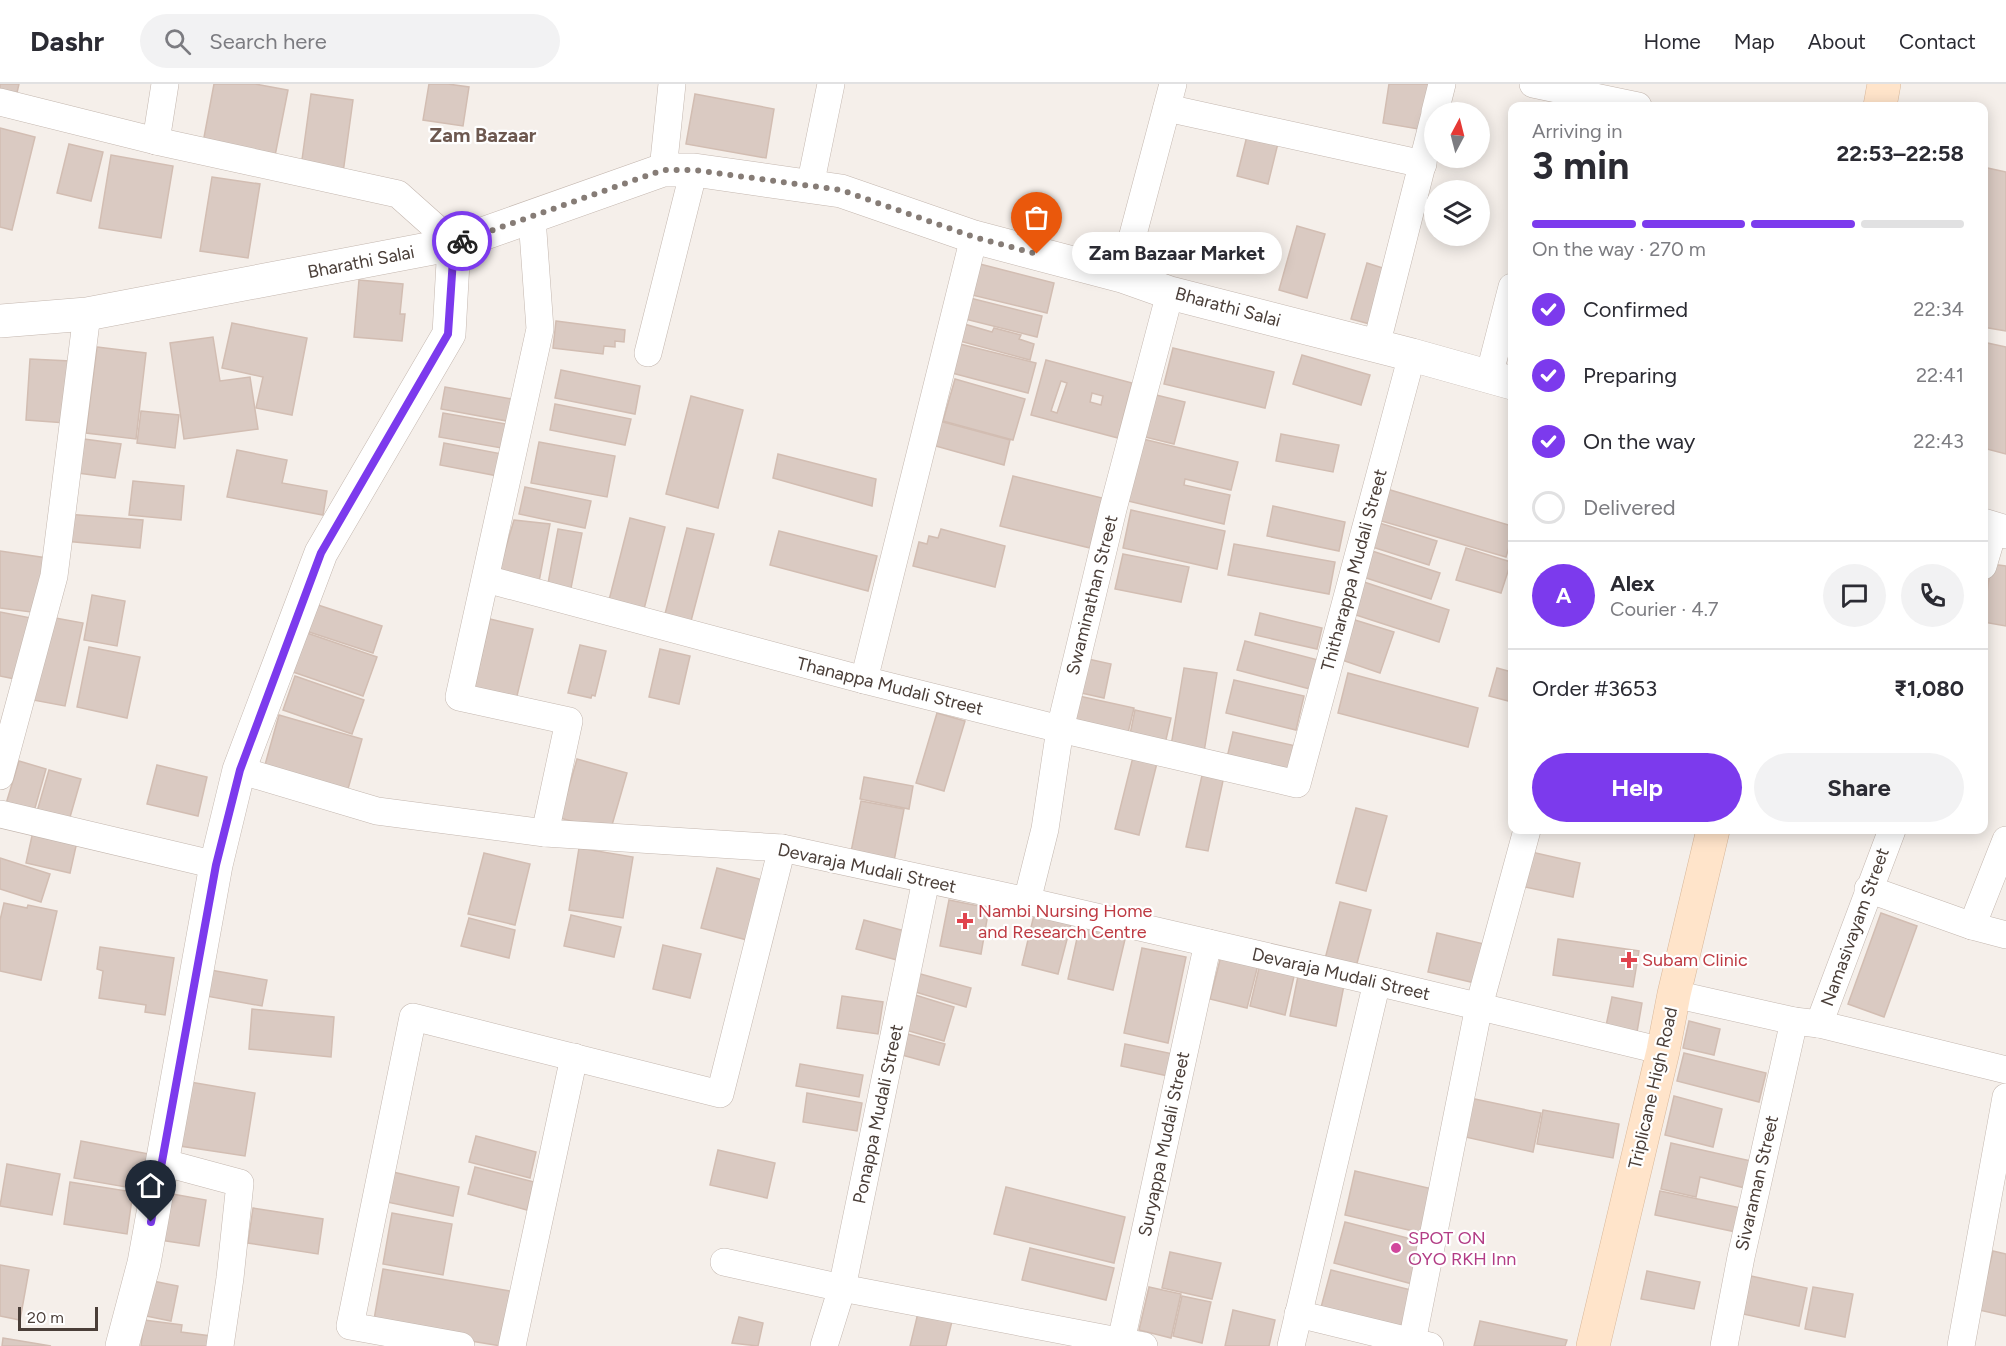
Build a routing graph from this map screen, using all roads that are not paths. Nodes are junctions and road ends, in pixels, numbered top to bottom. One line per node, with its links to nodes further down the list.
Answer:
1 (165, 84): 12 (street)
2 (672, 84): 15 (street)
3 (831, 84): 16 (street)
4 (1442, 84): 9 (street)
5 (1533, 84): 10 (street)
6 (1884, 84): 11 (main road)
7 (1170, 96): 14 (street); 20 (street)
8 (13, 98): 12 (street)
9 (1438, 102)
10 (1619, 102)
11 (1881, 102)
12 (156, 141): 19 (street)
13 (1424, 160): 14 (street)
14 (1423, 164): 25 (street)
15 (678, 170): 16 (street, Bharathi Salai); 17 (street, Bharathi Salai); 26 (street)
16 (810, 186): 18 (street, Bharathi Salai)
17 (532, 218): 19 (street, Bharathi Salai); 31 (street)
18 (974, 237): 20 (street, Bharathi Salai); 32 (street)
19 (454, 244): 22 (street, Bharathi Salai); 34 (street)
20 (1122, 276): 21 (street, Bharathi Salai)
21 (1170, 292): 25 (street, Bharathi Salai); 33 (street, Swaminathan Street)
22 (87, 314): 23 (street, Bharathi Salai); 35 (street)
23 (0, 321)
24 (1508, 321): 28 (street)
25 (1376, 346): 27 (street, Bharathi Salai)
26 (648, 353)
27 (1412, 355): 28 (street, Bharathi Salai); 36 (street, Thitharappa Mudali Street)
28 (1501, 380)
29 (1994, 529): 30 (street)
30 (1988, 549)
31 (486, 579): 32 (street, Thanappa Mudali Street); 38 (street)
32 (864, 680): 33 (street, Thanappa Mudali Street)
33 (1060, 729): 36 (street, Thanappa Mudali Street); 47 (street, Swaminathan Street)
34 (240, 770): 38 (street, Devaraja Mudali Street); 44 (street)
35 (0, 776)
36 (1296, 784)
37 (0, 814): 44 (street)
38 (545, 833): 43 (street, Devaraja Mudali Street)
39 (1526, 834): 53 (street)
40 (1712, 834): 52 (main road, Triplicane High Road)
41 (1890, 834): 46 (street, Namasivayam Street)
42 (2006, 840): 48 (street)
43 (782, 848): 45 (street, Devaraja Mudali Street); 56 (street)
44 (216, 865): 59 (street)
45 (926, 880): 47 (street, Devaraja Mudali Street); 61 (street, Ponappa Mudali Street)
46 (1868, 889): 48 (street); 54 (street, Namasivayam Street)
47 (1028, 901): 50 (street, Devaraja Mudali Street)
48 (1972, 926): 49 (street)
49 (2006, 935)
50 (1208, 943): 51 (street, Devaraja Mudali Street); 63 (street, Suryappa Mudali Street)
51 (1377, 982): 53 (street, Devaraja Mudali Street); 62 (street)
52 (1674, 994): 54 (street); 55 (main road, Triplicane High Road)
53 (1479, 1006): 55 (street, Devaraja Mudali Street); 64 (street)
54 (1806, 1023): 57 (street); 72 (street, Sivaraman Street)
55 (1663, 1051): 71 (main road, Triplicane High Road)
56 (574, 1057): 67 (street); 68 (street)
57 (2006, 1070)
58 (2006, 1097): 73 (street)
59 (162, 1162): 65 (street); 66 (street)
60 (724, 1262): 61 (street)
61 (842, 1288): 63 (street); 69 (street, Ponappa Mudali Street)
62 (1298, 1314): 64 (street); 70 (street)
63 (1129, 1344)
64 (1421, 1344)
65 (123, 1346)
66 (220, 1346)
67 (461, 1346)
68 (512, 1346)
69 (824, 1346)
70 (1291, 1346)
71 (1593, 1346)
72 (1724, 1346)
73 (1961, 1346)

